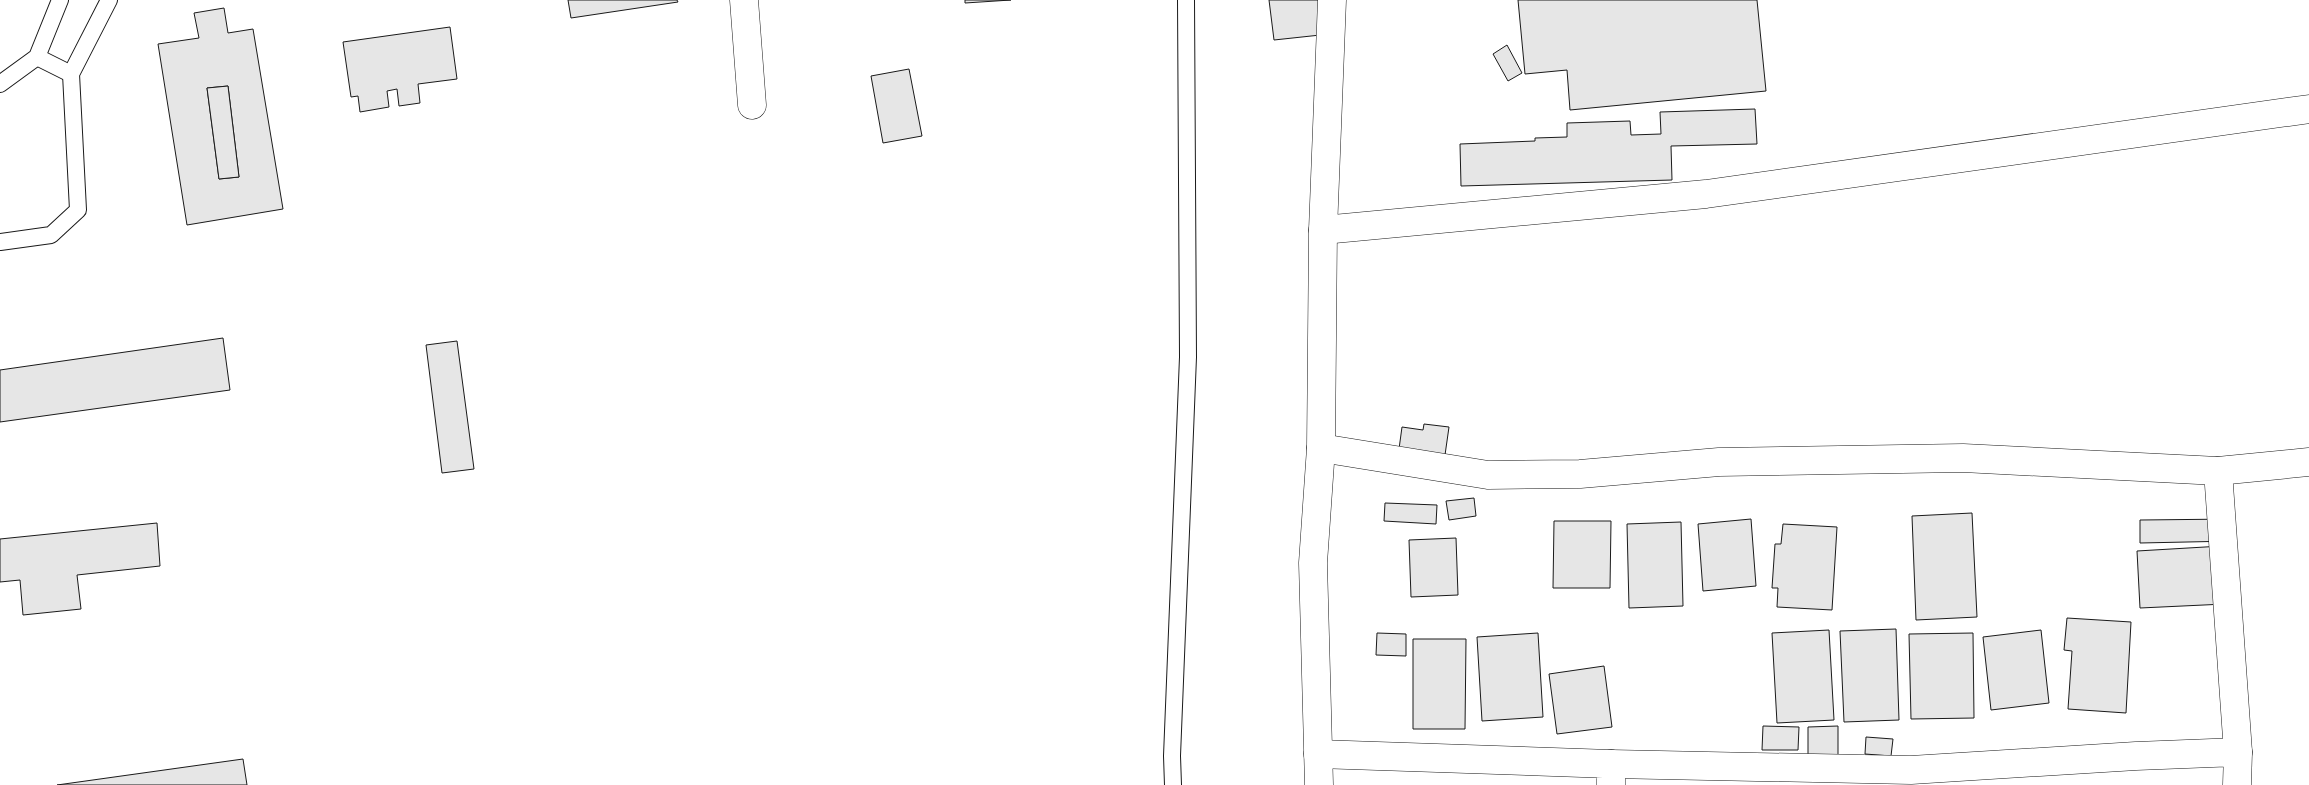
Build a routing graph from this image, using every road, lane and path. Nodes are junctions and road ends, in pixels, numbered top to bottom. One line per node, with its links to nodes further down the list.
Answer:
1 (60, 0): 6 (lane)
2 (108, 0): 7 (lane)
3 (744, 0): 9 (street)
4 (1186, 0): 20 (lane)
5 (1332, 0): 11 (street)
6 (37, 57): 7 (lane); 8 (lane)
7 (71, 74): 12 (lane)
8 (0, 84)
9 (752, 105)
10 (2309, 109): 11 (street)
11 (1323, 230): 13 (street)
12 (0, 242)
13 (1321, 448): 15 (street); 17 (street)
14 (2309, 462): 15 (street)
15 (2218, 471): 16 (street)
16 (2238, 752): 19 (street); 22 (street)
17 (1318, 754): 18 (street); 21 (street)
18 (1611, 774): 19 (street)
19 (1911, 777)
20 (1173, 785)
21 (1318, 785)
22 (2238, 785)

